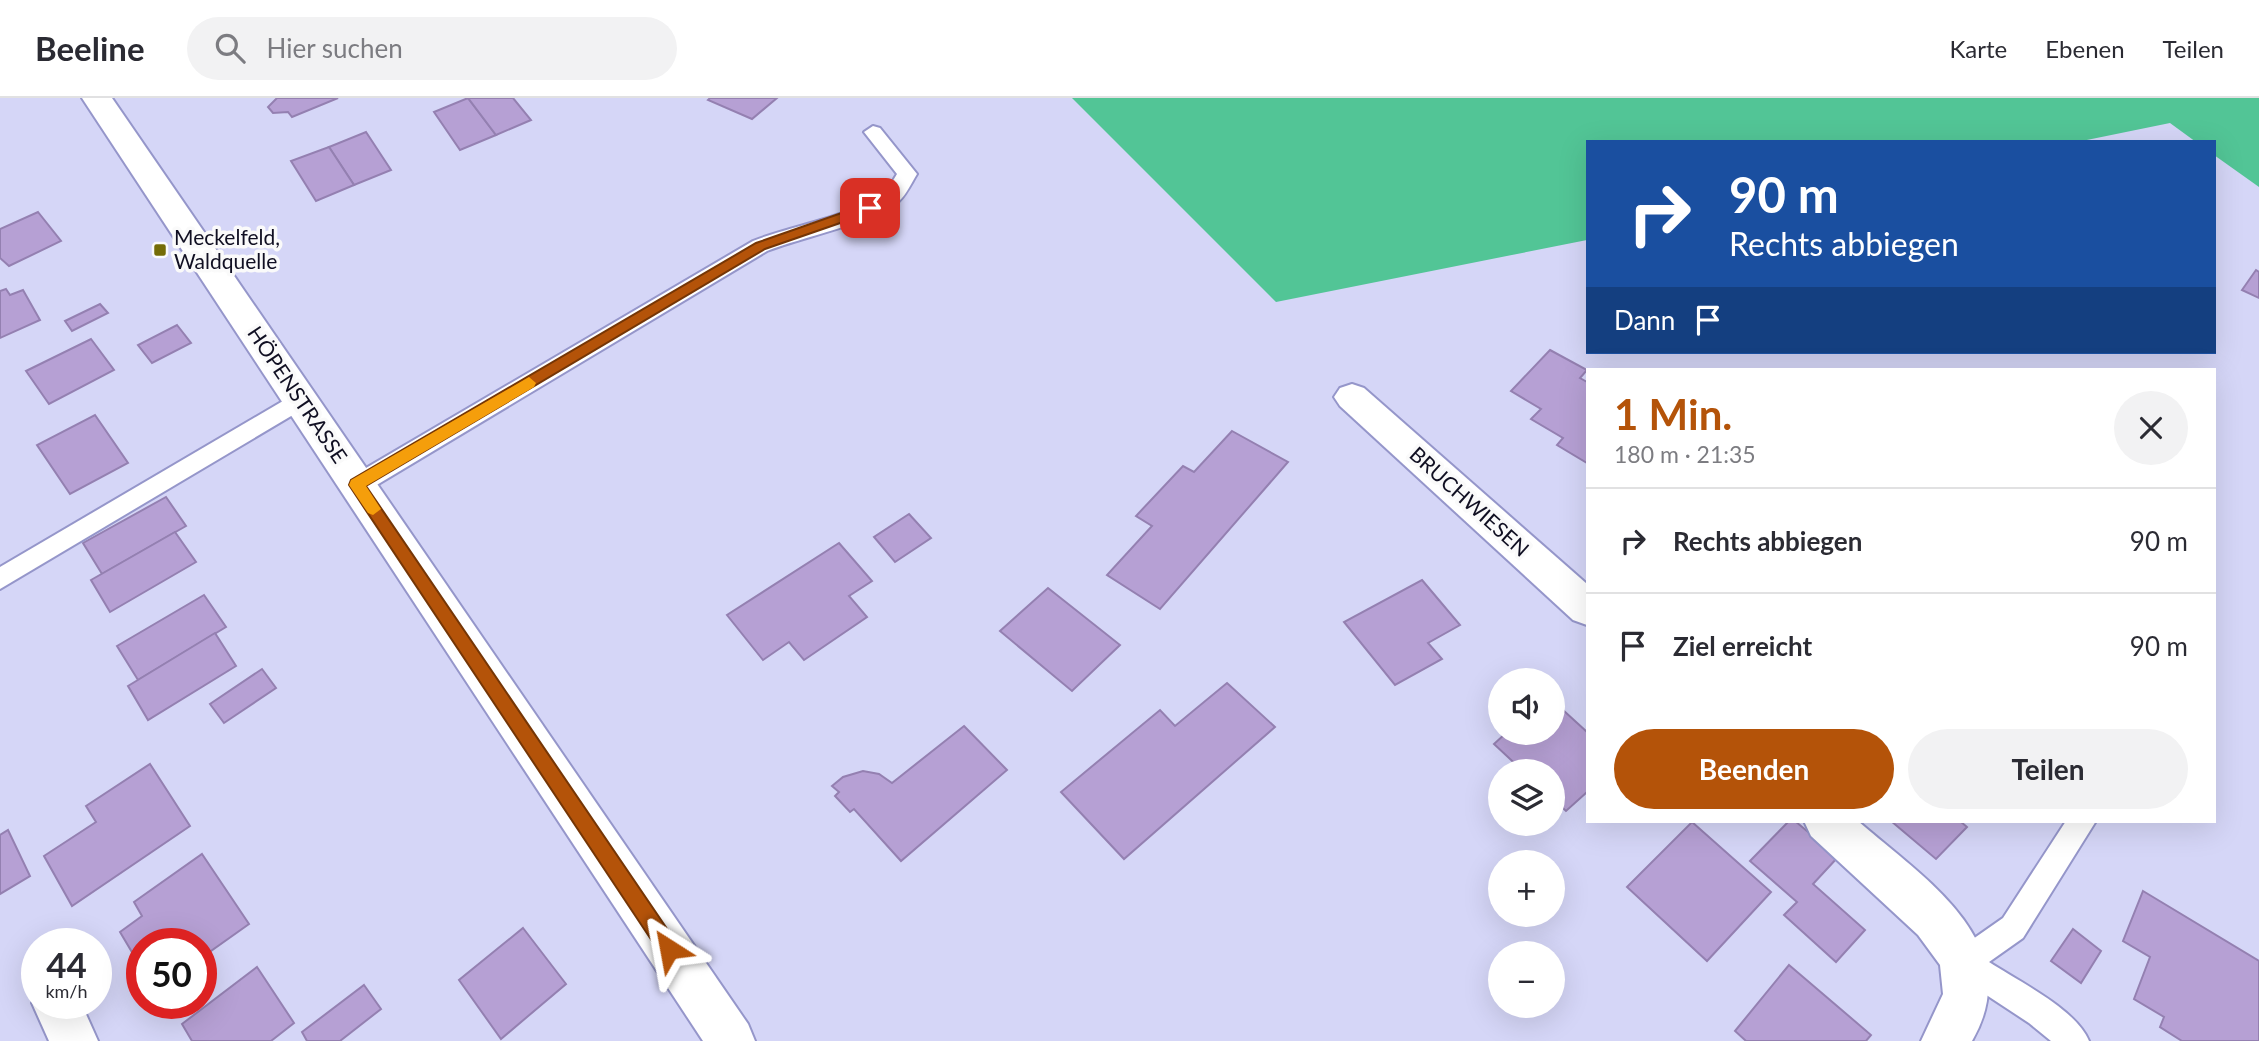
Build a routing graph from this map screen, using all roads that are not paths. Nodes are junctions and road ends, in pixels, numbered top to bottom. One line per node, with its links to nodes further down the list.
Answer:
1 (97, 98): 4 (main road, HÖPENSTRASSE)
2 (873, 132): 5 (lane)
3 (1352, 397): 7 (main road, BRUCHWIESEN)
4 (300, 400): 5 (main road, HÖPENSTRASSE); 6 (lane)
5 (357, 485): 13 (main road, HÖPENSTRASSE)
6 (0, 579)
7 (1586, 607)
8 (1828, 823): 10 (main road)
9 (2081, 823): 10 (lane)
10 (1963, 963): 14 (main road); 15 (lane)
11 (64, 1019): 12 (main road)
12 (74, 1041)
13 (731, 1041)
14 (1945, 1041)
15 (2074, 1041)

